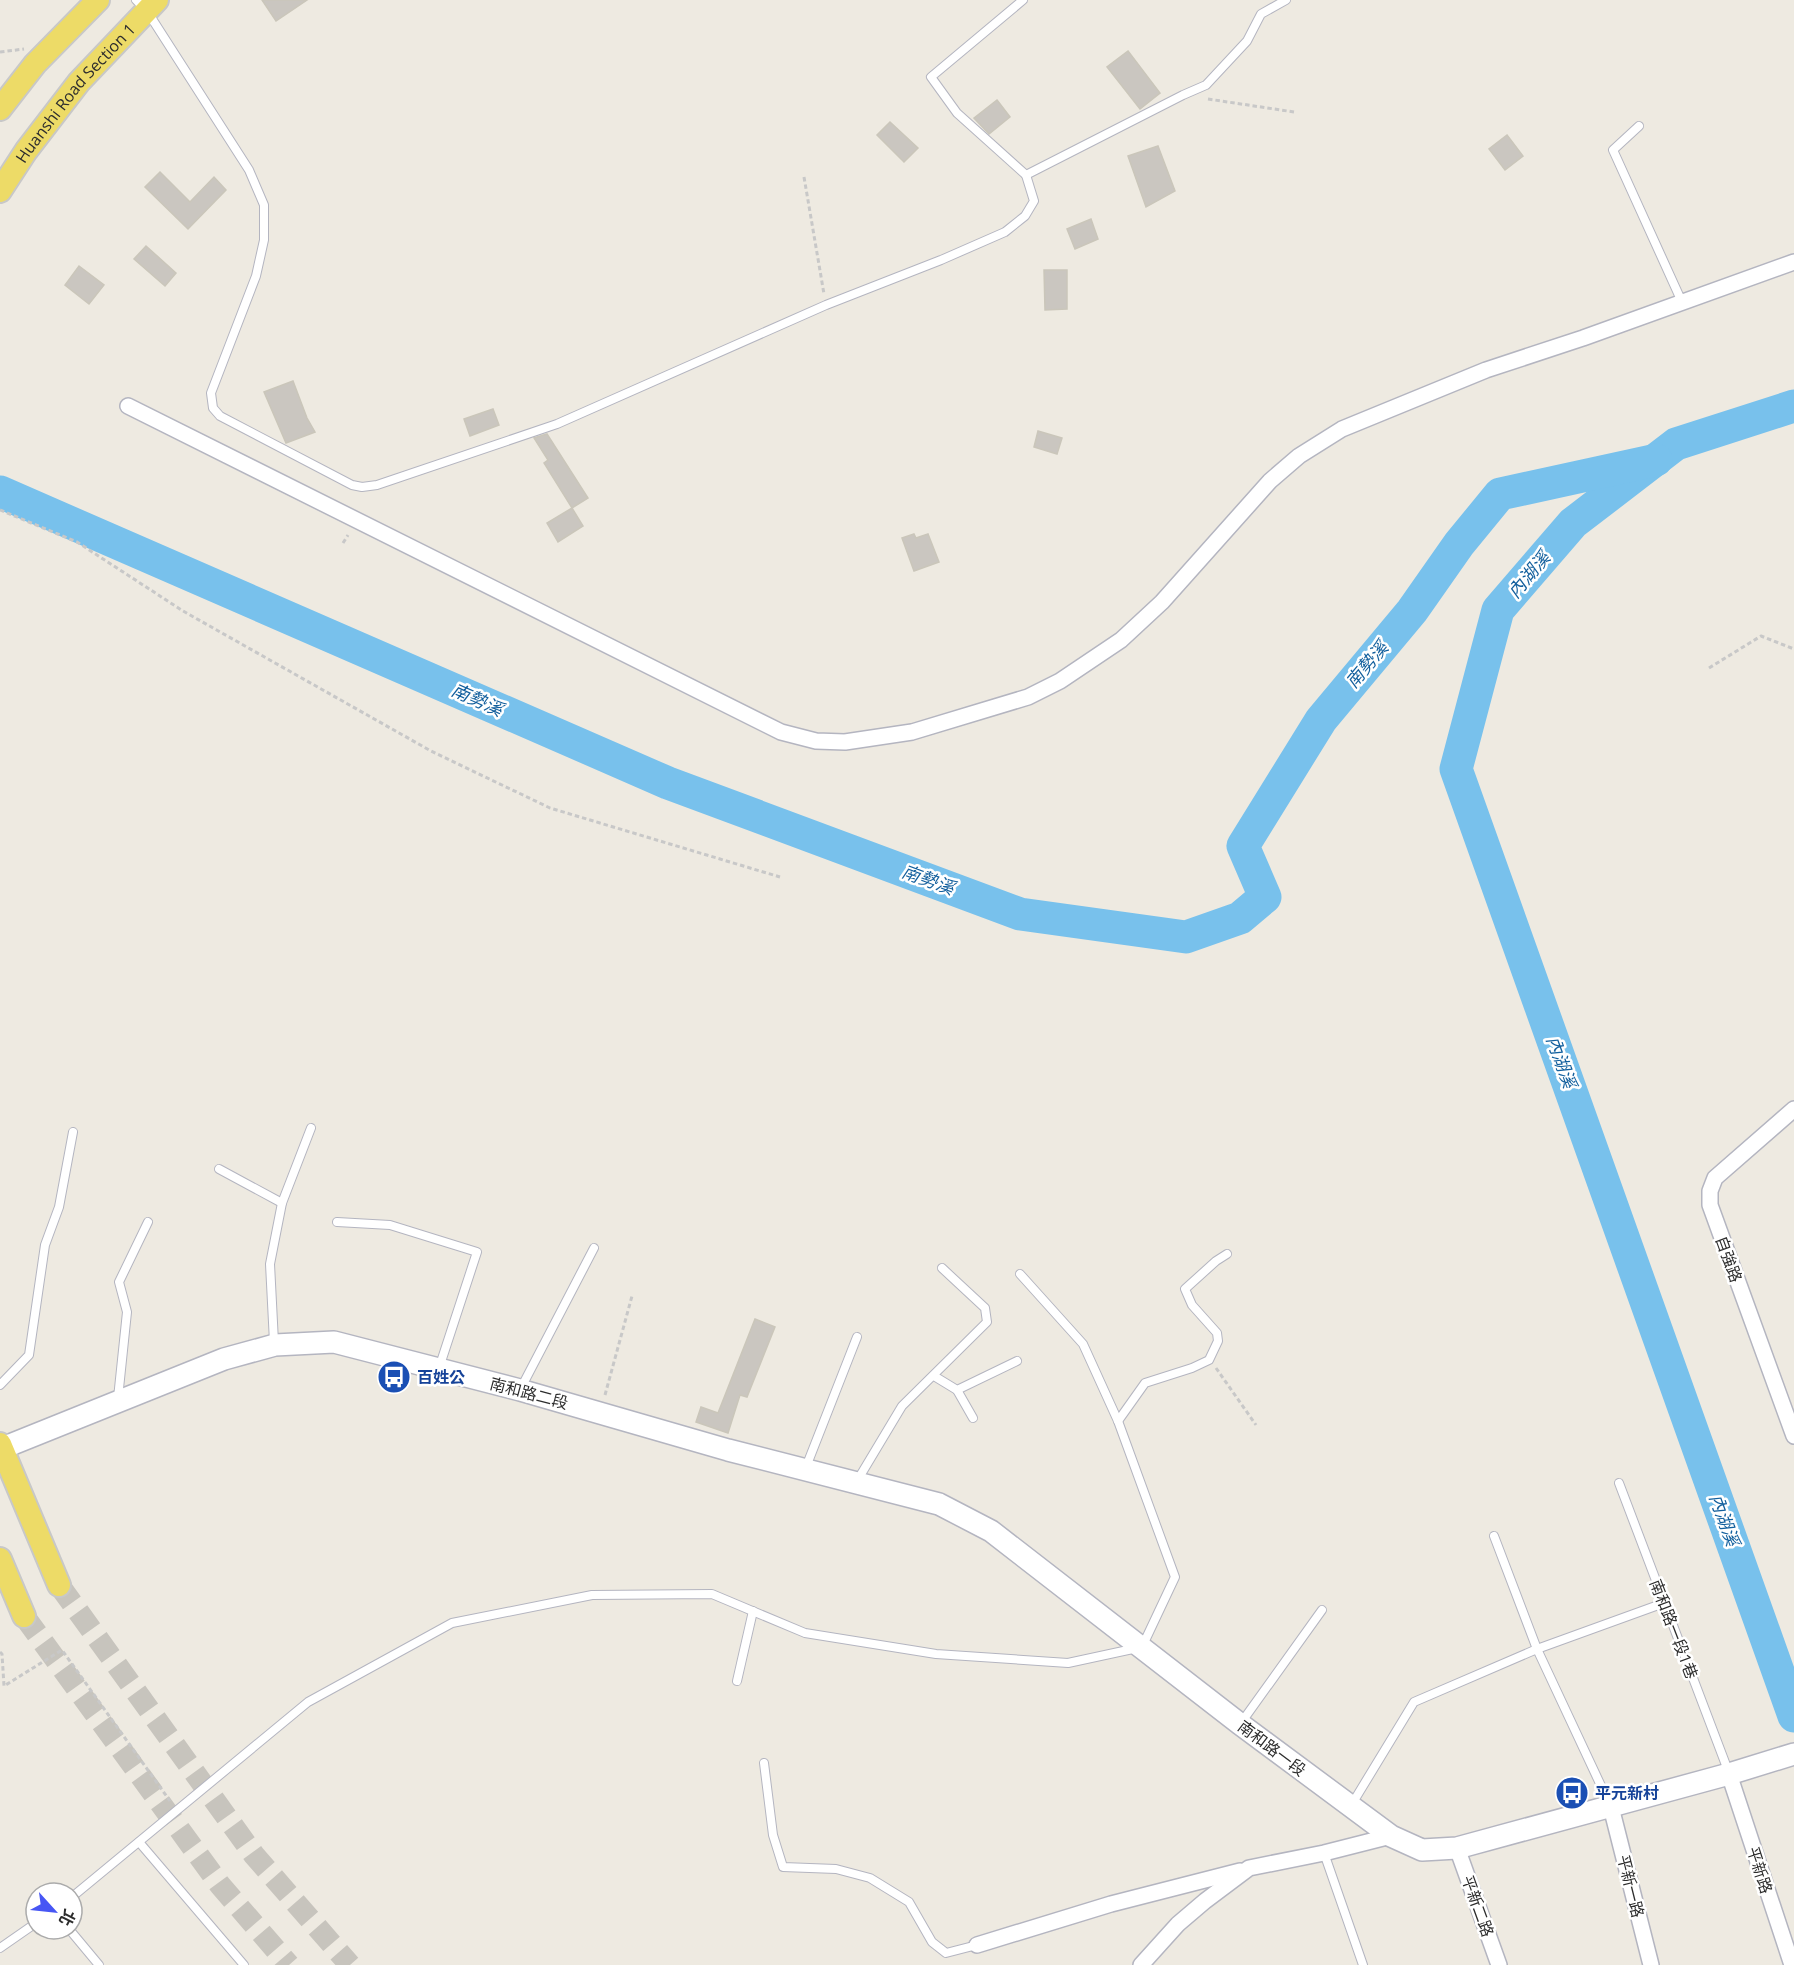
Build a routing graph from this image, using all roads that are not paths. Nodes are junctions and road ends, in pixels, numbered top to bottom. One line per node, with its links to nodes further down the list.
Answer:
1 (98, 0): 5 (main road)
2 (1023, 0): 7 (lane)
3 (1286, 0): 7 (lane)
4 (147, 4): 7 (lane); 8 (main road, Huanshi Road Section 1)
5 (0, 109)
6 (1639, 126): 10 (lane)
7 (1026, 175)
8 (0, 191)
9 (1794, 262): 10 (street)
10 (1682, 302): 11 (street)
11 (128, 406)
12 (1794, 1109): 34 (street, 自強路)
13 (311, 1128): 16 (lane)
14 (73, 1132): 28 (lane)
15 (219, 1169): 16 (lane)
16 (282, 1203): 24 (lane)
17 (148, 1222): 31 (lane)
18 (337, 1222): 26 (lane)
19 (594, 1248): 29 (lane)
20 (1227, 1254): 33 (lane)
21 (942, 1268): 27 (lane)
22 (1020, 1274): 33 (lane)
23 (857, 1337): 36 (lane)
24 (275, 1345): 26 (main road, 南和路二段); 31 (main road, 南和路二段)
25 (1017, 1361): 30 (lane)
26 (438, 1369): 29 (main road, 南和路二段)
27 (934, 1376): 30 (lane); 37 (lane)
28 (0, 1385)
29 (520, 1390): 36 (main road, 南和路二段)
30 (957, 1390): 32 (lane)
31 (118, 1403): 35 (main road, 南和路二段)
32 (973, 1418)
33 (1118, 1421): 46 (lane)
34 (1794, 1437)
35 (1, 1447): 41 (main road)
36 (805, 1469): 37 (main road, 南和路二段)
37 (856, 1482): 46 (main road, 南和路一段)
38 (1619, 1483): 42 (lane, 南和路一段1巷)
39 (1494, 1536): 47 (lane)
40 (0, 1560): 45 (main road)
41 (59, 1585)
42 (1664, 1603): 47 (lane); 52 (lane, 南和路一段1巷)
43 (753, 1611): 46 (lane); 48 (lane); 56 (lane)
44 (1322, 1611): 49 (lane)
45 (24, 1616)
46 (1142, 1647): 49 (main road, 南和路一段)
47 (1537, 1649): 53 (lane); 54 (lane)
48 (737, 1681)
49 (1240, 1724): 53 (main road, 南和路一段)
50 (1794, 1754): 52 (main road, 南和路一段)
51 (764, 1763): 63 (lane)
52 (1729, 1774): 54 (main road, 南和路一段); 71 (street, 平新路)
53 (1350, 1807): 55 (main road, 南和路一段)
54 (1611, 1807): 57 (main road, 南和路一段); 70 (street, 平新一路)
55 (1391, 1836): 57 (main road, 南和路一段); 58 (street)
56 (140, 1842): 60 (lane); 66 (lane)
57 (1457, 1848): 69 (street, 平新二路)
58 (1324, 1853): 59 (street); 68 (lane)
59 (1249, 1868): 63 (street); 67 (street)
60 (84, 1888)
61 (24, 1931): 64 (lane)
62 (79, 1941): 65 (lane)
63 (977, 1944)
64 (0, 1948)
65 (99, 1965)
66 (244, 1965)
67 (1141, 1965)
68 (1363, 1965)
69 (1499, 1965)
70 (1651, 1965)
71 (1792, 1965)

